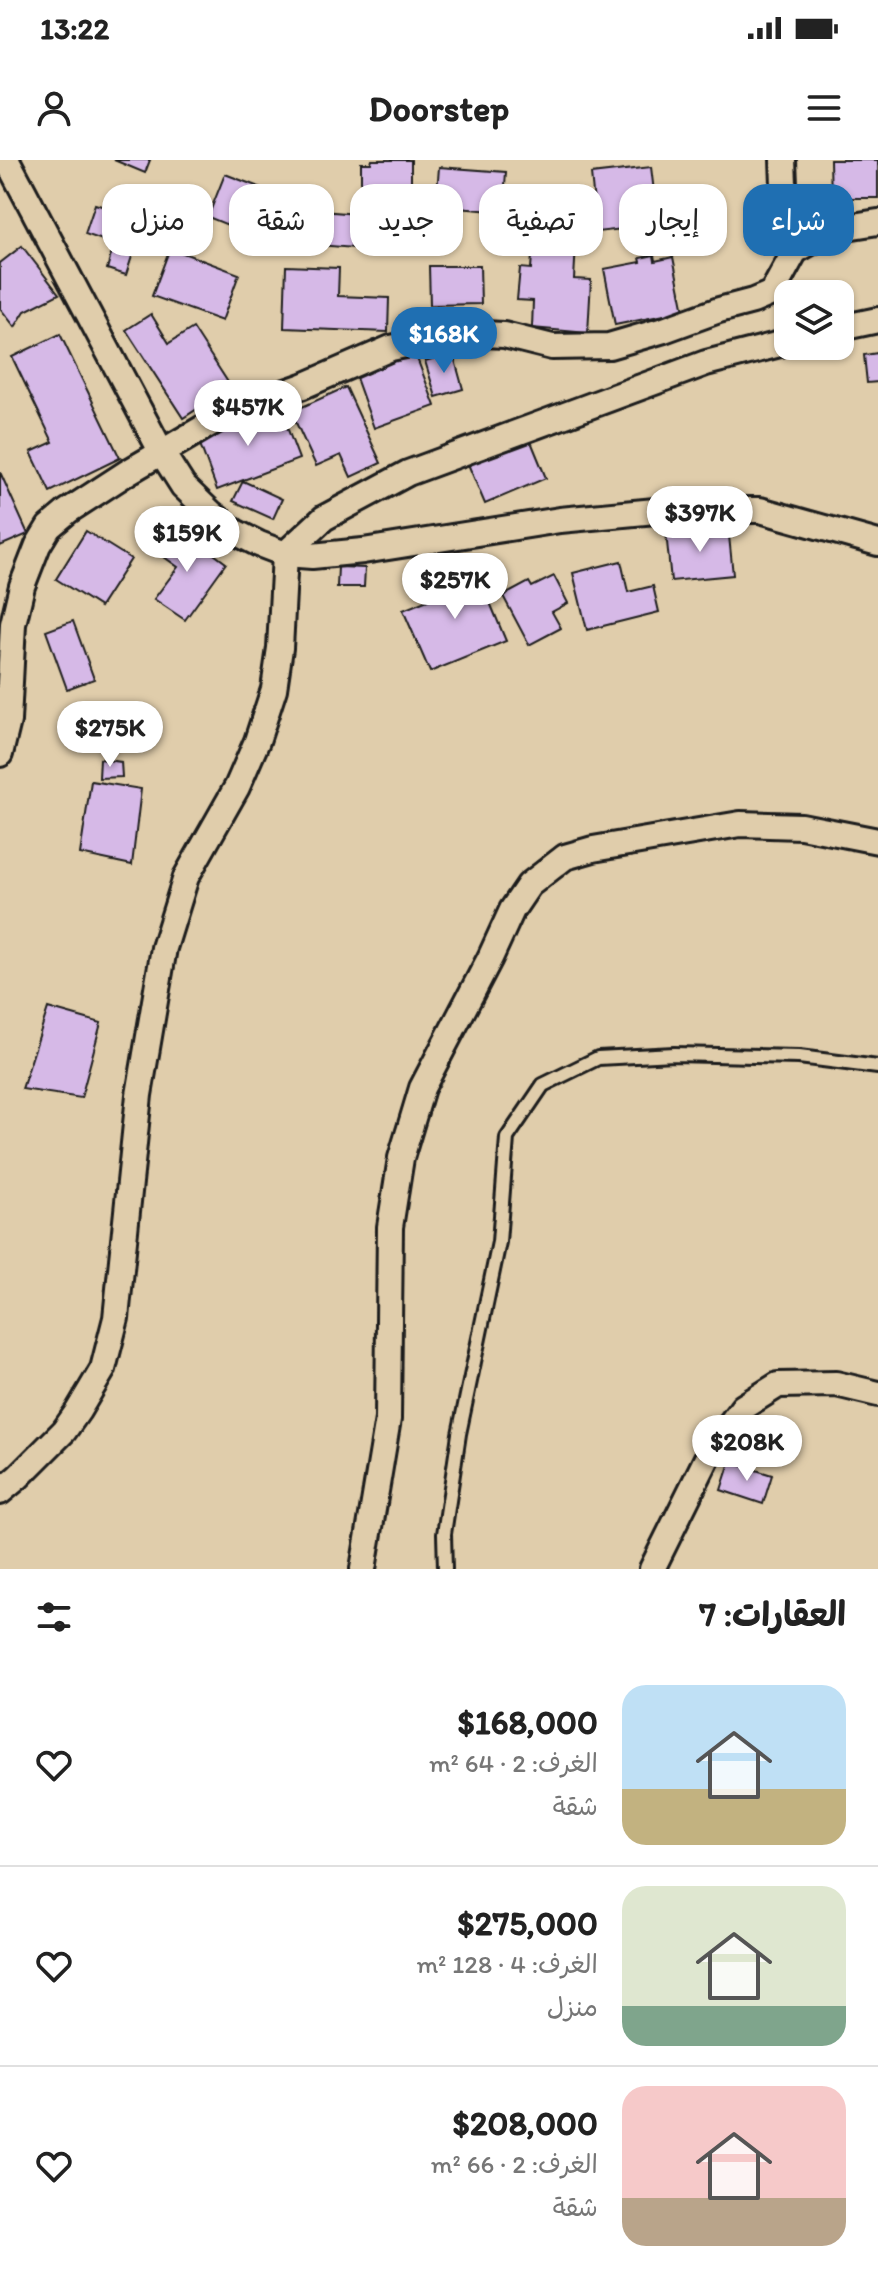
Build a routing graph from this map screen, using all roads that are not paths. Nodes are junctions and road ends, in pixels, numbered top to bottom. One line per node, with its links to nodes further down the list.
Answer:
1 (7, 160): 10 (street)
2 (783, 160): 3 (street)
3 (784, 184)
4 (878, 222): 5 (street)
5 (854, 226)
6 (792, 256): 10 (street)
7 (878, 320): 8 (street)
8 (854, 325)
9 (774, 346): 12 (street)
10 (162, 453): 12 (street); 13 (street)
11 (878, 543): 12 (street)
12 (285, 554): 17 (street)
13 (0, 754)
14 (878, 841): 18 (street)
15 (878, 1067): 19 (lane)
16 (878, 1394): 20 (street)
17 (0, 1492)
18 (363, 1569)
19 (445, 1569)
20 (652, 1569)

